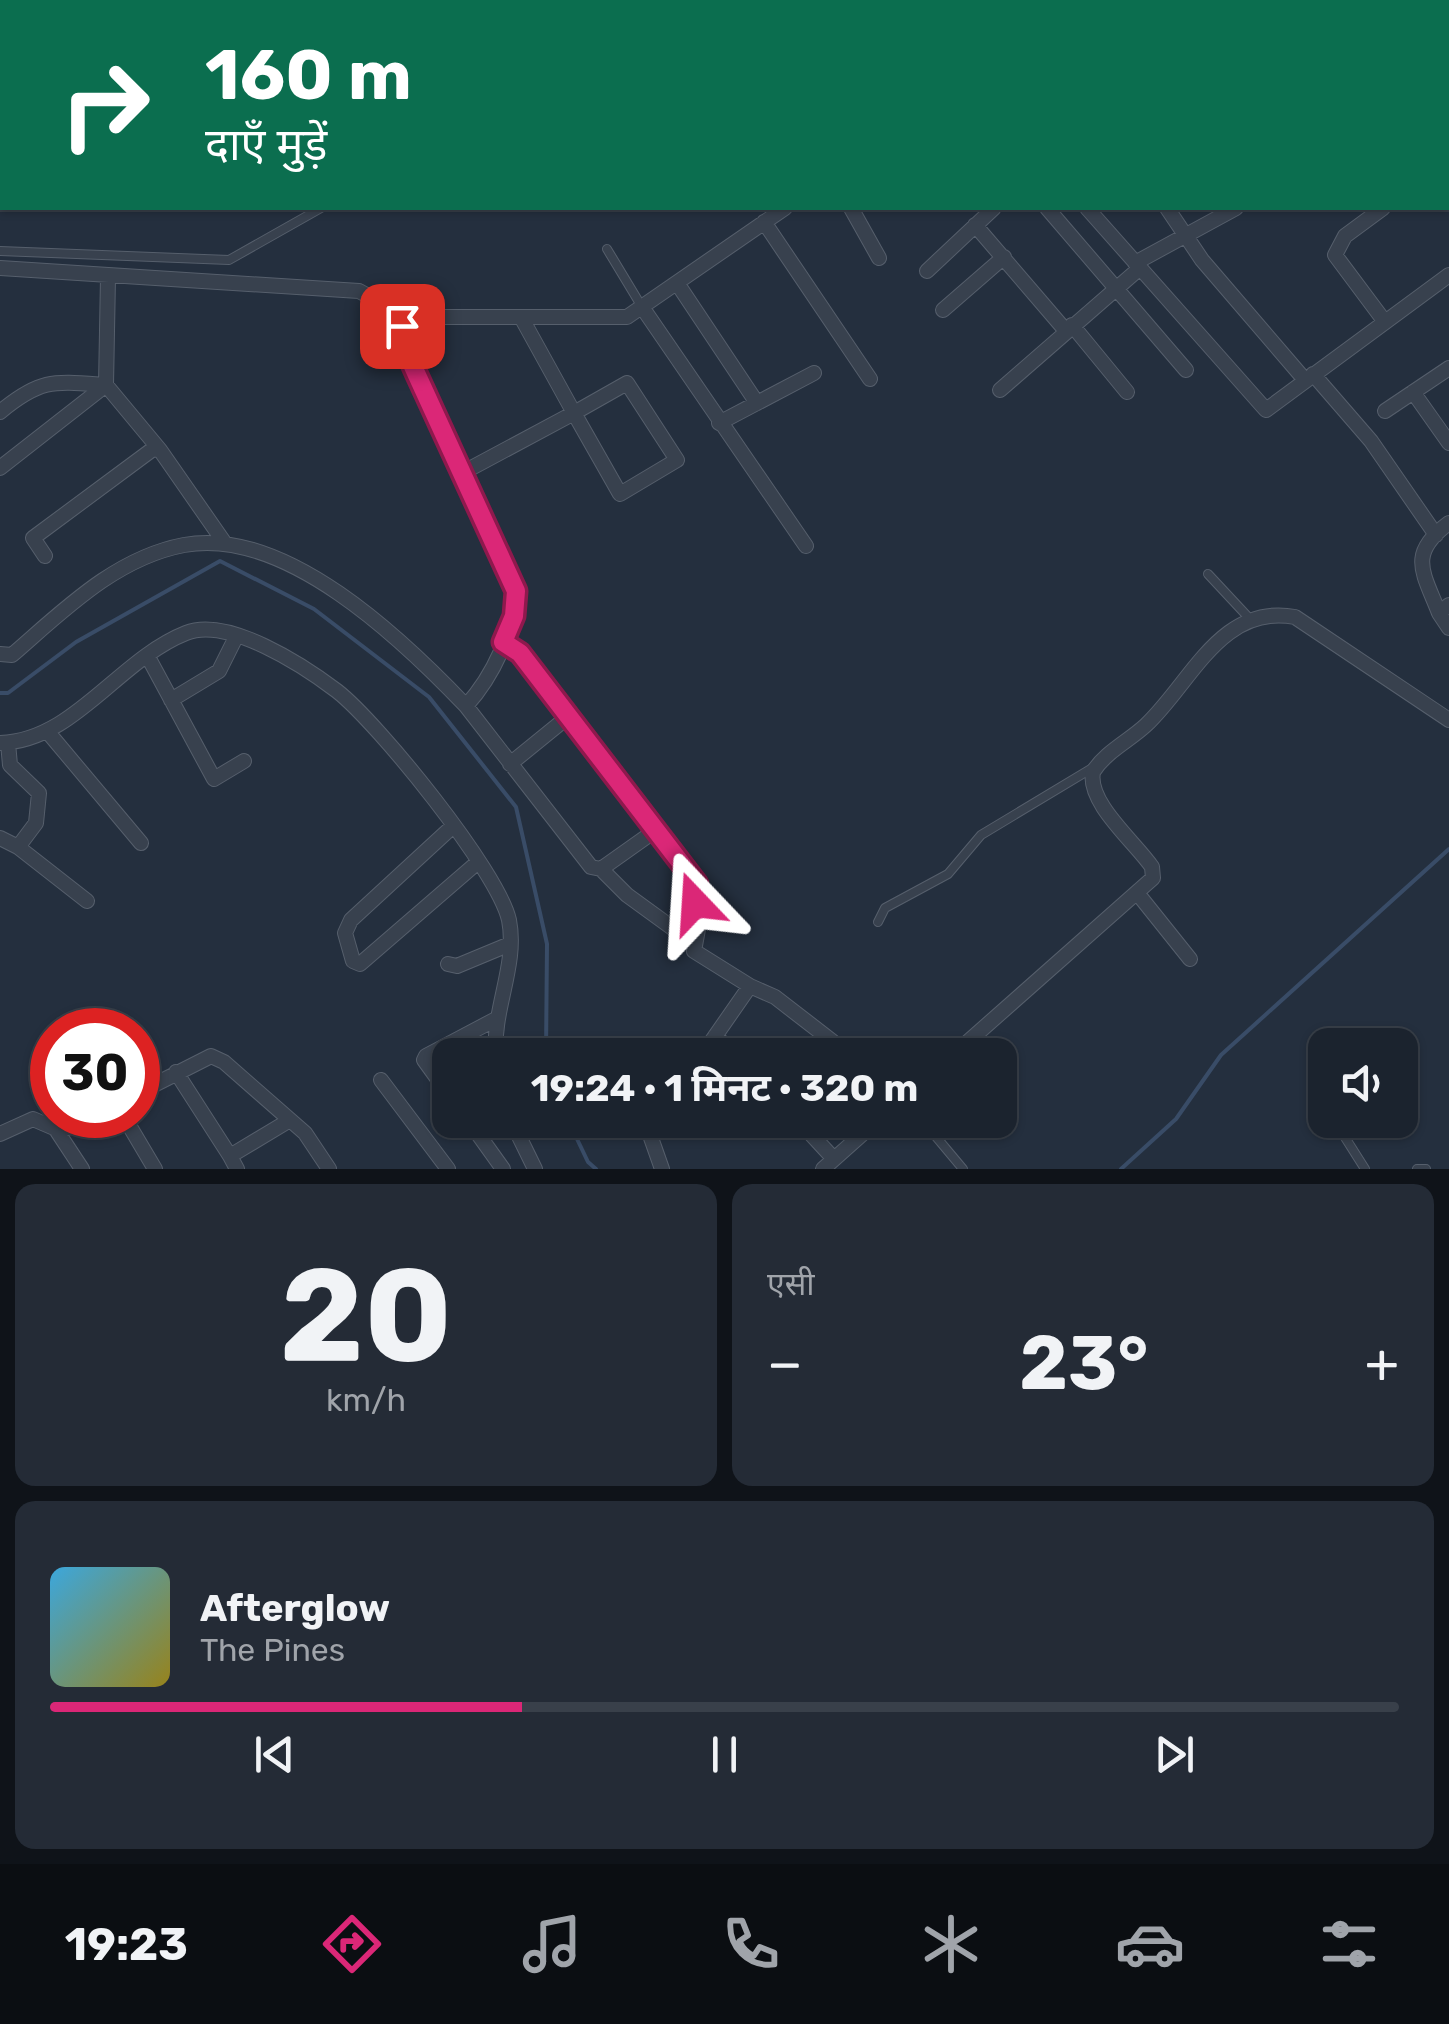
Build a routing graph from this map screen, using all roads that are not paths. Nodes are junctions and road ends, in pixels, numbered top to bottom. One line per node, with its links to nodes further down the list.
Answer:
1 (318, 210): 14 (lane)
2 (782, 210): 10 (street)
3 (852, 210): 16 (street)
4 (992, 210): 11 (street)
5 (1049, 210): 23 (street)
6 (1088, 210): 17 (street)
7 (1168, 210): 12 (street)
8 (1232, 210): 12 (street)
9 (1380, 210): 28 (street)
10 (764, 222): 22 (street); 34 (street)
11 (975, 225): 15 (street); 19 (street)
12 (1185, 232): 17 (street); 33 (street)
13 (606, 250): 24 (lane)
14 (0, 251)
15 (1004, 257): 25 (street); 29 (street)
16 (879, 258)
17 (1138, 266): 23 (street); 33 (street)
18 (0, 268): 21 (street)
19 (926, 271)
20 (1449, 275): 28 (street)
21 (108, 276): 26 (street); 35 (street)
22 (677, 283): 24 (street); 39 (street)
23 (1117, 287): 29 (street); 31 (street)
24 (642, 307): 27 (street); 43 (street)
25 (943, 310)
26 (407, 317): 27 (street); 47 (street)
27 (520, 317): 42 (street)
28 (1384, 322): 33 (street)
29 (1069, 328): 36 (street); 37 (street)
30 (1449, 368): 38 (street)
31 (1186, 370)
32 (814, 373): 39 (street)
33 (1309, 377): 49 (street)
34 (870, 379)
35 (106, 385): 41 (street); 45 (street); 46 (street)
36 (1000, 390)
37 (1126, 392)
38 (1413, 392): 40 (street); 44 (street)
39 (757, 403): 43 (street)
40 (1384, 411)
41 (0, 412)
42 (574, 413): 42 (street); 47 (street)
43 (719, 424): 51 (street)
44 (1449, 443)
45 (160, 450): 50 (street); 52 (street)
46 (0, 468)
47 (462, 473): 58 (street)
48 (1449, 523): 49 (street)
49 (1436, 535): 54 (street)
50 (224, 542): 59 (street); 62 (street)
51 (806, 546)
52 (45, 556)
53 (1208, 574): 55 (lane)
54 (1444, 609): 56 (street)
55 (1250, 618): 64 (street); 69 (street)
56 (1449, 628)
57 (236, 638): 60 (street); 61 (street); 70 (street)
58 (503, 642): 62 (street); 63 (street)
59 (0, 654)
60 (147, 655): 61 (street); 65 (street)
61 (172, 700): 67 (street)
62 (466, 706): 68 (street)
63 (569, 716): 68 (street); 71 (street)
64 (1449, 720)
65 (47, 731): 66 (street); 73 (street)
66 (4, 743): 74 (street)
67 (244, 761)
68 (510, 764): 76 (street)
69 (1098, 764): 77 (street); 79 (lane)
70 (452, 826): 75 (street); 75 (street)
71 (656, 830): 76 (street); 80 (street)
72 (0, 838): 74 (street)
73 (141, 843)
74 (18, 847): 78 (street)
75 (478, 862): 81 (street)
76 (601, 869): 80 (street)
77 (1138, 894): 82 (street); 90 (street)
78 (87, 901)
79 (878, 922)
80 (693, 943): 84 (street)
81 (510, 944): 83 (street); 85 (street)
82 (1190, 959)
83 (448, 964)
84 (750, 986): 86 (street); 89 (street)
85 (496, 1019): 87 (street); 88 (street)
86 (715, 1036)
87 (460, 1038)
88 (496, 1038)
89 (828, 1038)
90 (973, 1038)
91 (176, 1072): 93 (street); 95 (street); 107 (street)
92 (381, 1080): 112 (street)
93 (160, 1081)
94 (30, 1120): 96 (street)
95 (290, 1120): 107 (street); 111 (street)
96 (0, 1134)
97 (62, 1138): 109 (street)
98 (137, 1138): 110 (street)
99 (482, 1138): 113 (street)
100 (519, 1138): 106 (street)
101 (651, 1138): 115 (street)
102 (810, 1138): 108 (street)
103 (858, 1138): 108 (street)
104 (937, 1138): 116 (lane)
105 (1345, 1138): 117 (lane)
106 (526, 1155): 113 (street); 114 (street)
107 (233, 1163)
108 (828, 1164)
109 (82, 1169)
110 (155, 1169)
111 (329, 1169)
112 (448, 1169)
113 (505, 1169)
114 (534, 1169)
115 (662, 1169)
116 (963, 1169)
117 (1365, 1169)
118 (1417, 1169): 119 (lane)
119 (1426, 1169)

